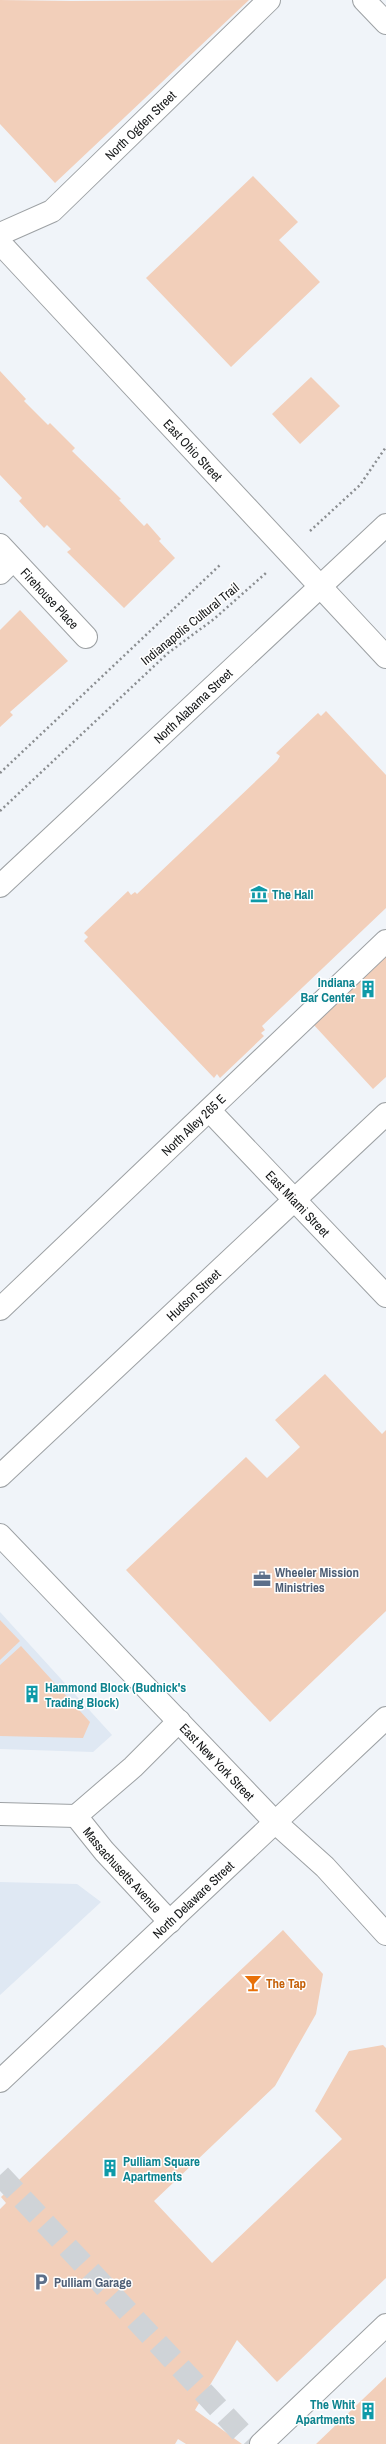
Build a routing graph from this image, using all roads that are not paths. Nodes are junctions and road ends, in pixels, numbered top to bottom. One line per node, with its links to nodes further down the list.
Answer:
1 (269, 0): 4 (main road, North Ogden Street)
2 (364, 0): 3 (main road)
3 (386, 22)
4 (0, 234)
5 (0, 243): 8 (main road, East Ohio Street)
6 (386, 525): 8 (main road, North Alabama Street)
7 (4, 559): 9 (main road, Firehouse Place)
8 (320, 587): 10 (main road, East Ohio Street); 11 (main road, North Alabama Street)
9 (86, 638)
10 (386, 656)
11 (0, 886)
12 (386, 941): 13 (main road, North Alley 265 E)
13 (210, 1110): 15 (main road, East Miami Street); 17 (main road, North Alley 265 E)
14 (386, 1114): 15 (main road, Hudson Street)
15 (294, 1200): 16 (main road, East Miami Street); 18 (main road, Hudson Street)
16 (386, 1296)
17 (0, 1309)
18 (0, 1476)
19 (0, 1535): 21 (main road, East New York Street)
20 (386, 1718): 24 (main road, North Delaware Street)
21 (179, 1721): 23 (main road, Massachusetts Avenue); 24 (main road, East New York Street)
22 (0, 1814): 23 (main road, Massachusetts Avenue)
23 (76, 1816): 25 (main road, Massachusetts Avenue)
24 (276, 1823): 25 (main road, North Delaware Street); 26 (main road, East New York Street)
25 (170, 1922): 27 (main road, North Delaware Street)
26 (386, 1934)
27 (0, 2081)
28 (386, 2325): 29 (main road)
29 (261, 2444)

